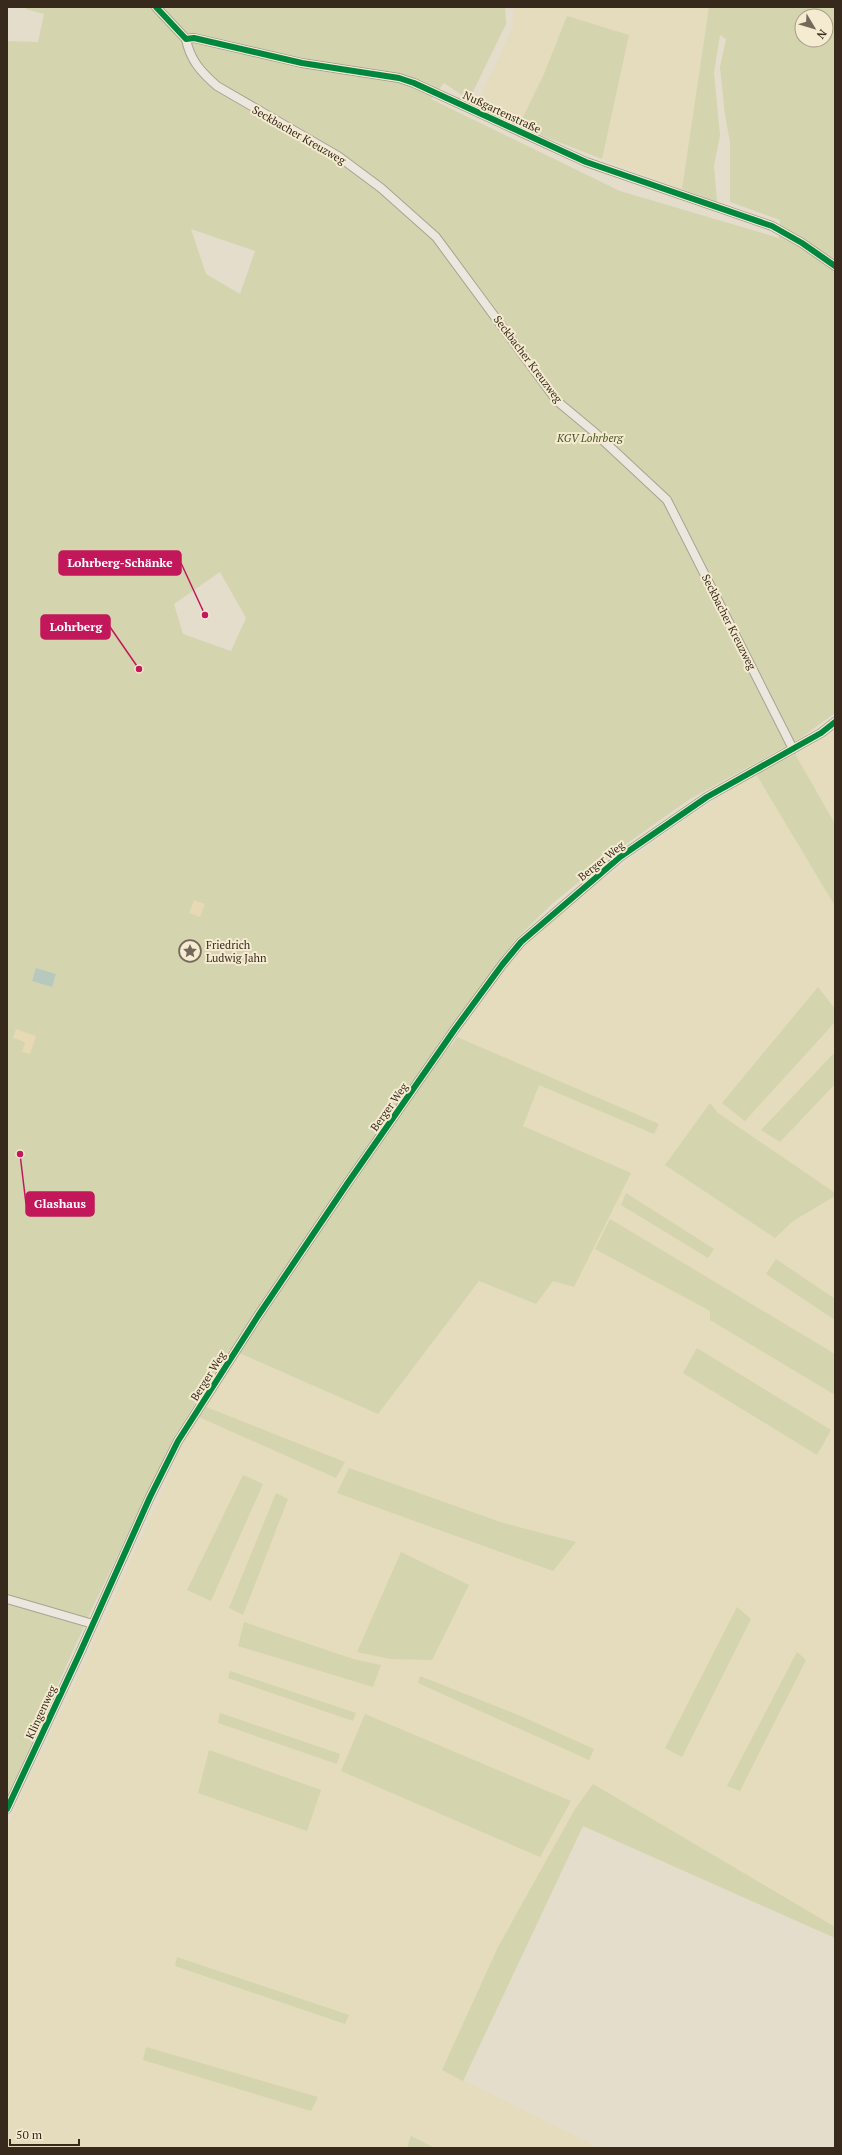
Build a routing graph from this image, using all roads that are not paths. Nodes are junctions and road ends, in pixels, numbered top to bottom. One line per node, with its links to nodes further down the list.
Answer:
1 (156, 7): 2 (street)
2 (186, 39): 3 (street, Nußgartenstraße); 5 (street, Seckbacher Kreuzweg)
3 (835, 266)
4 (835, 722): 5 (street, Berger Weg)
5 (793, 749): 7 (street, Berger Weg)
6 (7, 1600): 7 (street)
7 (93, 1624): 8 (street, Klingenweg)
8 (7, 1809)

